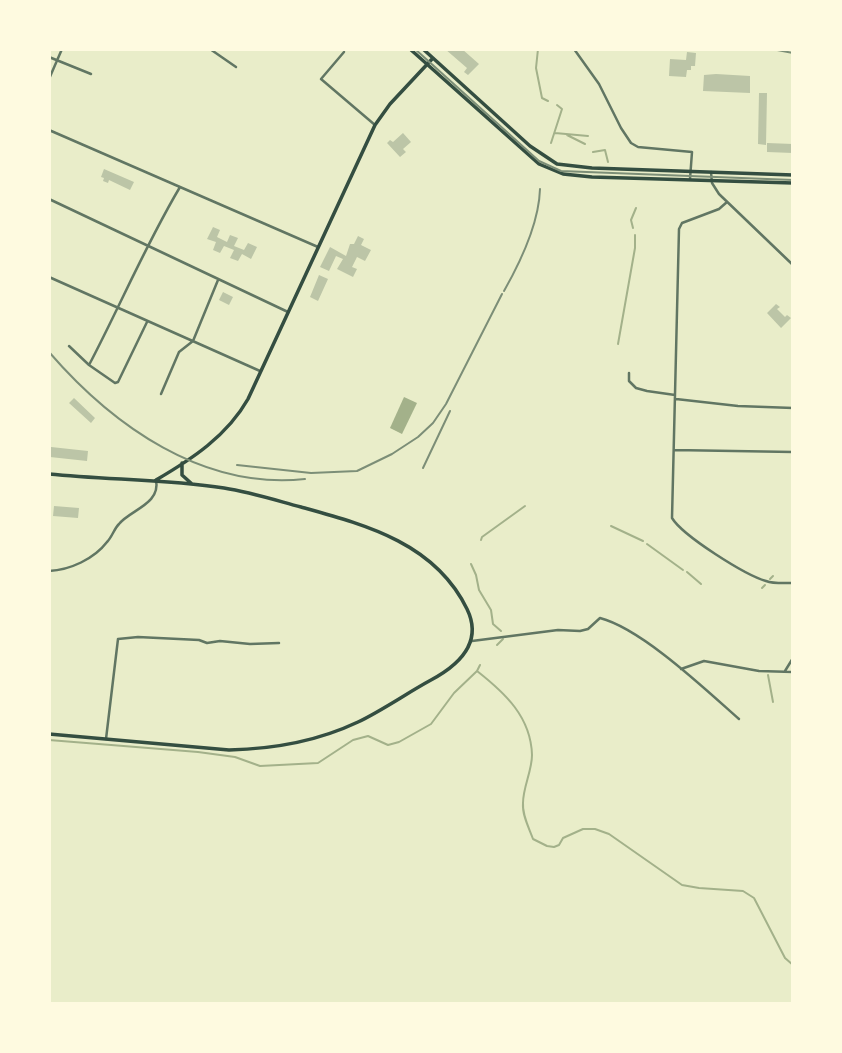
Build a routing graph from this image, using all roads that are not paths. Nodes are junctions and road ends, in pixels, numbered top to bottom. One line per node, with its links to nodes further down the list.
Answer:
1 (62, 49): 9 (street)
2 (210, 49): 11 (street)
3 (410, 49): 10 (main road)
4 (574, 49): 18 (street)
5 (425, 50): 8 (main road)
6 (344, 52): 16 (street)
7 (49, 57): 9 (street)
8 (433, 58): 10 (main road); 14 (main road)
9 (57, 60): 12 (street); 13 (street)
10 (427, 64): 15 (main road); 16 (main road)
11 (236, 66)
12 (91, 74)
13 (49, 79)
14 (497, 117): 15 (street); 18 (main road)
15 (493, 123): 22 (main road)
16 (374, 125): 29 (main road)
17 (49, 130): 26 (street)
18 (691, 171): 19 (main road); 22 (street)
19 (711, 172): 20 (main road); 23 (street)
20 (750, 173): 21 (main road); 24 (street)
21 (793, 175)
22 (690, 179): 23 (main road)
23 (711, 179): 24 (main road); 28 (street)
24 (750, 181): 25 (main road)
25 (793, 183)
26 (180, 187): 29 (street); 30 (street)
27 (49, 199): 30 (street)
28 (727, 202): 31 (street); 43 (street)
29 (318, 247): 35 (main road)
30 (148, 248): 33 (street); 34 (street)
31 (793, 265)
32 (49, 277): 34 (street)
33 (218, 280): 35 (street); 37 (street)
34 (120, 308): 36 (street); 39 (street)
35 (288, 312): 40 (main road)
36 (147, 322): 37 (street); 39 (street)
37 (193, 341): 40 (street); 42 (street)
38 (69, 346): 39 (street)
39 (89, 365)
40 (261, 372): 47 (main road)
41 (629, 373): 43 (street)
42 (160, 394)
43 (676, 397): 44 (street); 45 (street)
44 (793, 408)
45 (674, 450): 46 (street); 52 (street)
46 (793, 452)
47 (182, 463): 49 (main road); 50 (main road)
48 (49, 474): 49 (main road)
49 (156, 481): 50 (main road); 51 (street)
50 (194, 485): 53 (main road)
51 (49, 571)
52 (793, 583)
53 (472, 641): 56 (street); 61 (main road)
54 (279, 643): 61 (street)
55 (793, 658): 57 (street)
56 (681, 669): 57 (street); 59 (street)
57 (785, 671): 58 (street)
58 (793, 672)
59 (739, 719)
60 (49, 734): 61 (main road)
61 (106, 739)

